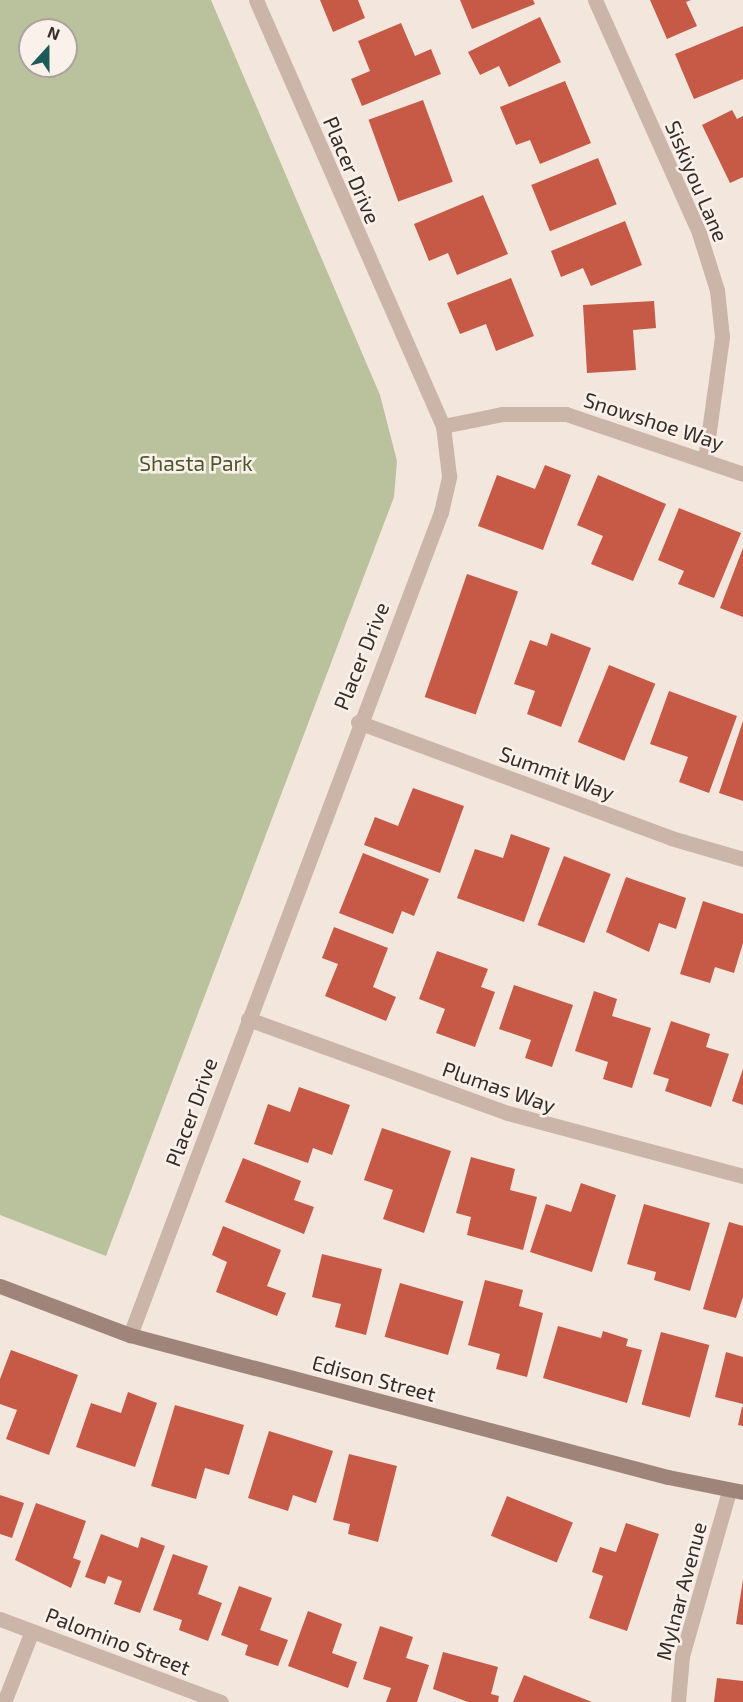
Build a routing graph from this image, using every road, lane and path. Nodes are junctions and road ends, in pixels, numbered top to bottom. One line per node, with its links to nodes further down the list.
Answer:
1 (256, 0): 3 (street, Placer Drive)
2 (595, 0): 4 (street, Siskiyou Lane)
3 (443, 426): 4 (street, Snowshoe Way); 6 (street, Placer Drive)
4 (705, 459): 5 (street, Snowshoe Way)
5 (743, 474)
6 (358, 722): 7 (street, Summit Way); 8 (street, Placer Drive)
7 (743, 859)
8 (248, 1019): 9 (street, Plumas Way); 11 (street, Placer Drive)
9 (743, 1176)
10 (0, 1286): 11 (street, Edison Street)
11 (130, 1335): 12 (street, Edison Street)
12 (736, 1492): 17 (street, Mylnar Avenue)
13 (0, 1619): 14 (street, Palomino Street)
14 (32, 1631): 15 (street); 16 (street, Palomino Street)
15 (4, 1702)
16 (221, 1702)
17 (678, 1702)

